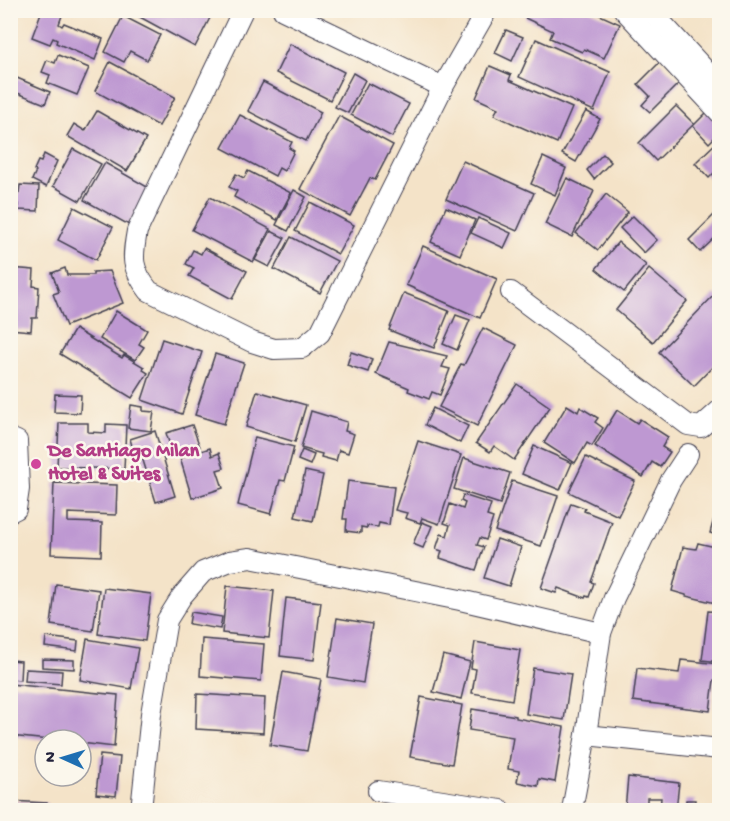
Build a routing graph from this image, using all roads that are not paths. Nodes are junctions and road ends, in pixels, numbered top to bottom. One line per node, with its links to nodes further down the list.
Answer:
1 (243, 10): 7 (street)
2 (283, 10): 7 (street)
3 (487, 10): 7 (street)
4 (624, 10): 8 (street)
5 (650, 10): 6 (street)
6 (720, 86)
7 (443, 87)
8 (720, 113)
9 (511, 292): 10 (street)
10 (720, 410)
11 (10, 438): 13 (street)
12 (688, 454): 14 (street)
13 (10, 512)
14 (601, 633): 15 (street); 18 (street)
15 (586, 735): 16 (street); 20 (street)
16 (720, 749)
17 (378, 791): 19 (street)
18 (141, 810)
19 (501, 810)
20 (572, 810)

